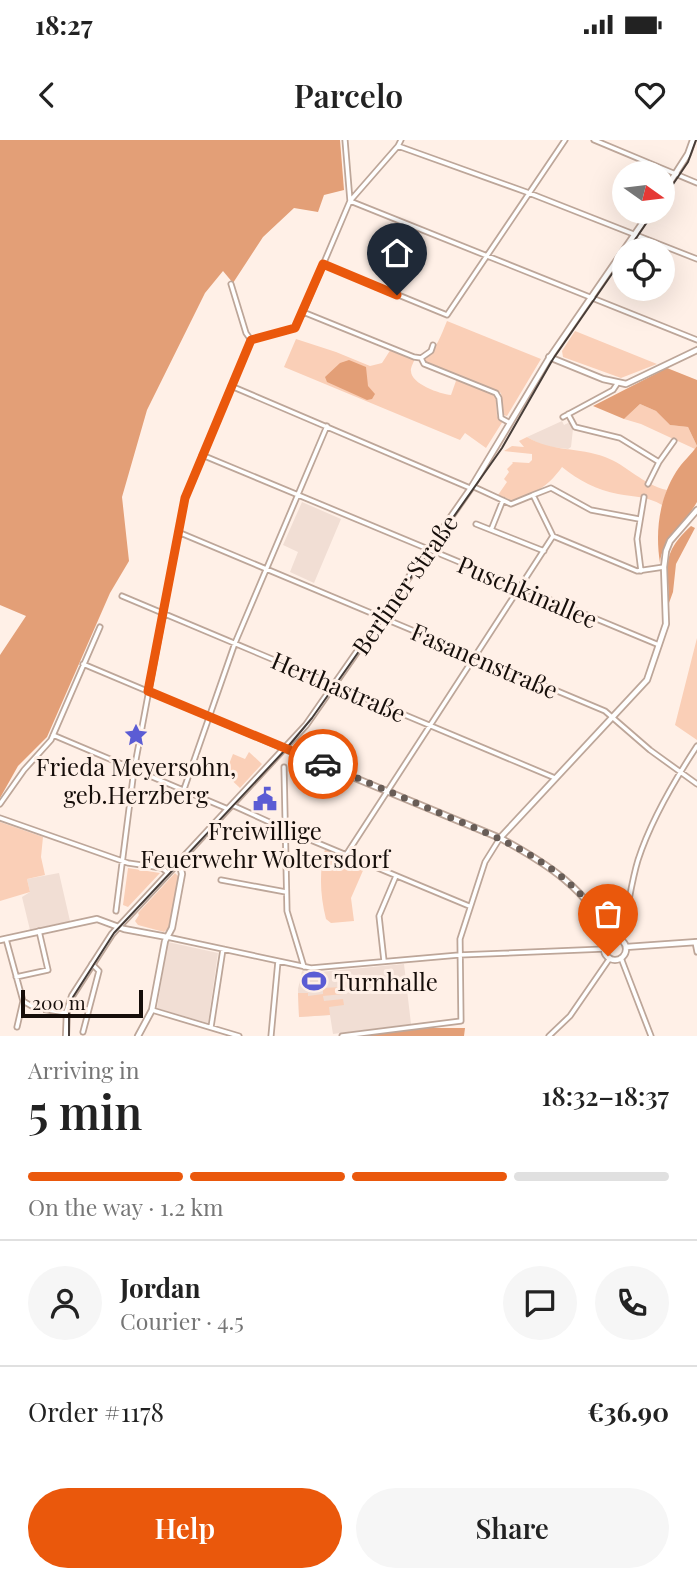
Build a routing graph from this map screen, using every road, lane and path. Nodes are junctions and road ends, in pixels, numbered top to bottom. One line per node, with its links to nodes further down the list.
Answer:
1 (345, 140): 10 (street)
2 (401, 140): 6 (street)
3 (565, 140): 9 (street)
4 (594, 140): 7 (street)
5 (693, 140): 7 (street)
6 (398, 146): 9 (street); 10 (street)
7 (677, 173): 8 (street)
8 (697, 183)
9 (529, 193): 12 (street); 13 (street)
10 (350, 201): 13 (street); 15 (street)
11 (642, 224): 12 (street, Berliner Straße)
12 (634, 235): 14 (street); 17 (street, Berliner Straße)
13 (487, 256): 15 (street); 17 (street)
14 (697, 259)
15 (323, 264): 18 (street)
16 (231, 284): 19 (street)
17 (591, 298): 20 (street); 23 (street, Berliner Straße)
18 (303, 312): 19 (street); 24 (street)
19 (251, 340): 26 (street)
20 (697, 340)
21 (433, 345): 24 (street)
22 (697, 350): 25 (street)
23 (550, 357): 25 (street); 29 (street, Berliner Straße)
24 (421, 358): 29 (street)
25 (617, 384): 27 (street)
26 (231, 386): 30 (street); 32 (street)
27 (568, 414): 28 (street); 33 (street)
28 (563, 417)
29 (510, 423): 35 (street, Berliner Straße)
30 (327, 426): 35 (street); 36 (street)
31 (674, 442): 33 (street)
32 (202, 455): 36 (street, Puschkinallee); 44 (street)
33 (659, 462): 34 (street)
34 (648, 484)
35 (471, 487): 39 (street); 46 (street, Berliner Straße)
36 (298, 495): 46 (street, Puschkinallee); 49 (street)
37 (533, 495): 39 (street); 41 (street); 45 (street)
38 (644, 496): 41 (street)
39 (503, 500): 43 (street)
40 (697, 510): 48 (street)
41 (639, 519): 50 (street)
42 (476, 524): 43 (street)
43 (491, 530): 47 (street)
44 (178, 532): 49 (street, Fasanenstraße); 53 (street)
45 (553, 536): 47 (street); 50 (street)
46 (428, 550): 51 (street, Puschkinallee); 54 (street, Berliner Straße)
47 (544, 551): 51 (street)
48 (664, 567): 50 (street); 57 (street)
49 (268, 569): 54 (street, Fasanenstraße); 56 (street)
50 (641, 571)
51 (519, 587): 57 (street, Puschkinallee); 58 (street)
52 (122, 596): 53 (street, Herthastraße)
53 (163, 613): 56 (street, Herthastraße); 61 (street)
54 (382, 617): 58 (street, Fasanenstraße); 60 (street, Berliner Straße)
55 (100, 627): 59 (street)
56 (235, 643): 60 (street, Herthastraße); 62 (street)
57 (659, 646): 63 (street)
58 (475, 656): 63 (street, Fasanenstraße); 64 (street)
59 (83, 664): 61 (street); 65 (street)
60 (334, 685): 64 (street, Herthastraße); 67 (street, Berliner Straße)
61 (148, 691): 62 (street); 69 (street)
62 (209, 717): 67 (street); 73 (street)
63 (613, 719): 70 (street, Fasanenstraße); 71 (street)
64 (429, 724): 71 (street, Herthastraße); 74 (street)
65 (53, 735): 69 (street); 75 (street)
66 (697, 746): 70 (street)
67 (285, 748): 74 (street); 76 (street, Berliner Straße)
68 (285, 767): 78 (street)
69 (134, 770): 73 (street); 81 (street)
70 (680, 773): 72 (street, Fasanenstraße); 94 (street)
71 (555, 778): 79 (street)
72 (697, 783)
73 (184, 789): 76 (street)
74 (387, 791): 79 (street); 80 (street)
75 (0, 804)
76 (230, 807): 78 (street); 82 (street, Berliner Straße)
77 (0, 818): 81 (street)
78 (286, 830): 80 (street); 86 (street)
79 (500, 838): 87 (street); 93 (street)
80 (346, 855): 84 (street)
81 (122, 861): 83 (street); 88 (street)
82 (180, 863): 83 (street, Berliner Straße); 91 (street)
83 (168, 873): 89 (street, Berliner Straße)
84 (396, 876): 87 (street); 104 (street)
85 (221, 880): 86 (street)
86 (286, 892): 106 (street)
87 (469, 906): 100 (street)
88 (116, 911)
89 (118, 926): 90 (street); 91 (street); 105 (street, Berliner Straße)
90 (39, 931): 92 (street); 107 (street)
91 (167, 937): 97 (street); 109 (street)
92 (3, 939): 107 (street)
93 (611, 939): 94 (street); 98 (street)
94 (620, 939): 96 (street)
95 (696, 942): 96 (street); 99 (street)
96 (626, 947): 102 (street)
97 (223, 949): 103 (street); 112 (street)
98 (604, 949): 100 (street); 101 (street)
99 (697, 952)
100 (459, 955): 104 (street); 118 (street)
101 (610, 958): 102 (street); 119 (street)
102 (621, 958): 120 (street)
103 (278, 961): 106 (street); 117 (street)
104 (384, 961): 106 (street)
105 (92, 964): 110 (street, Berliner Straße); 113 (street)
106 (304, 967)
107 (16, 977): 108 (street)
108 (23, 1001): 110 (street); 111 (street)
109 (152, 1010): 112 (street); 115 (street)
110 (67, 1013): 114 (street)
111 (17, 1027)
112 (211, 1028): 116 (street)
113 (83, 1032)
114 (66, 1034)
115 (138, 1036)
116 (239, 1036)
117 (271, 1036)
118 (342, 1036)
119 (550, 1036)
120 (651, 1036)

